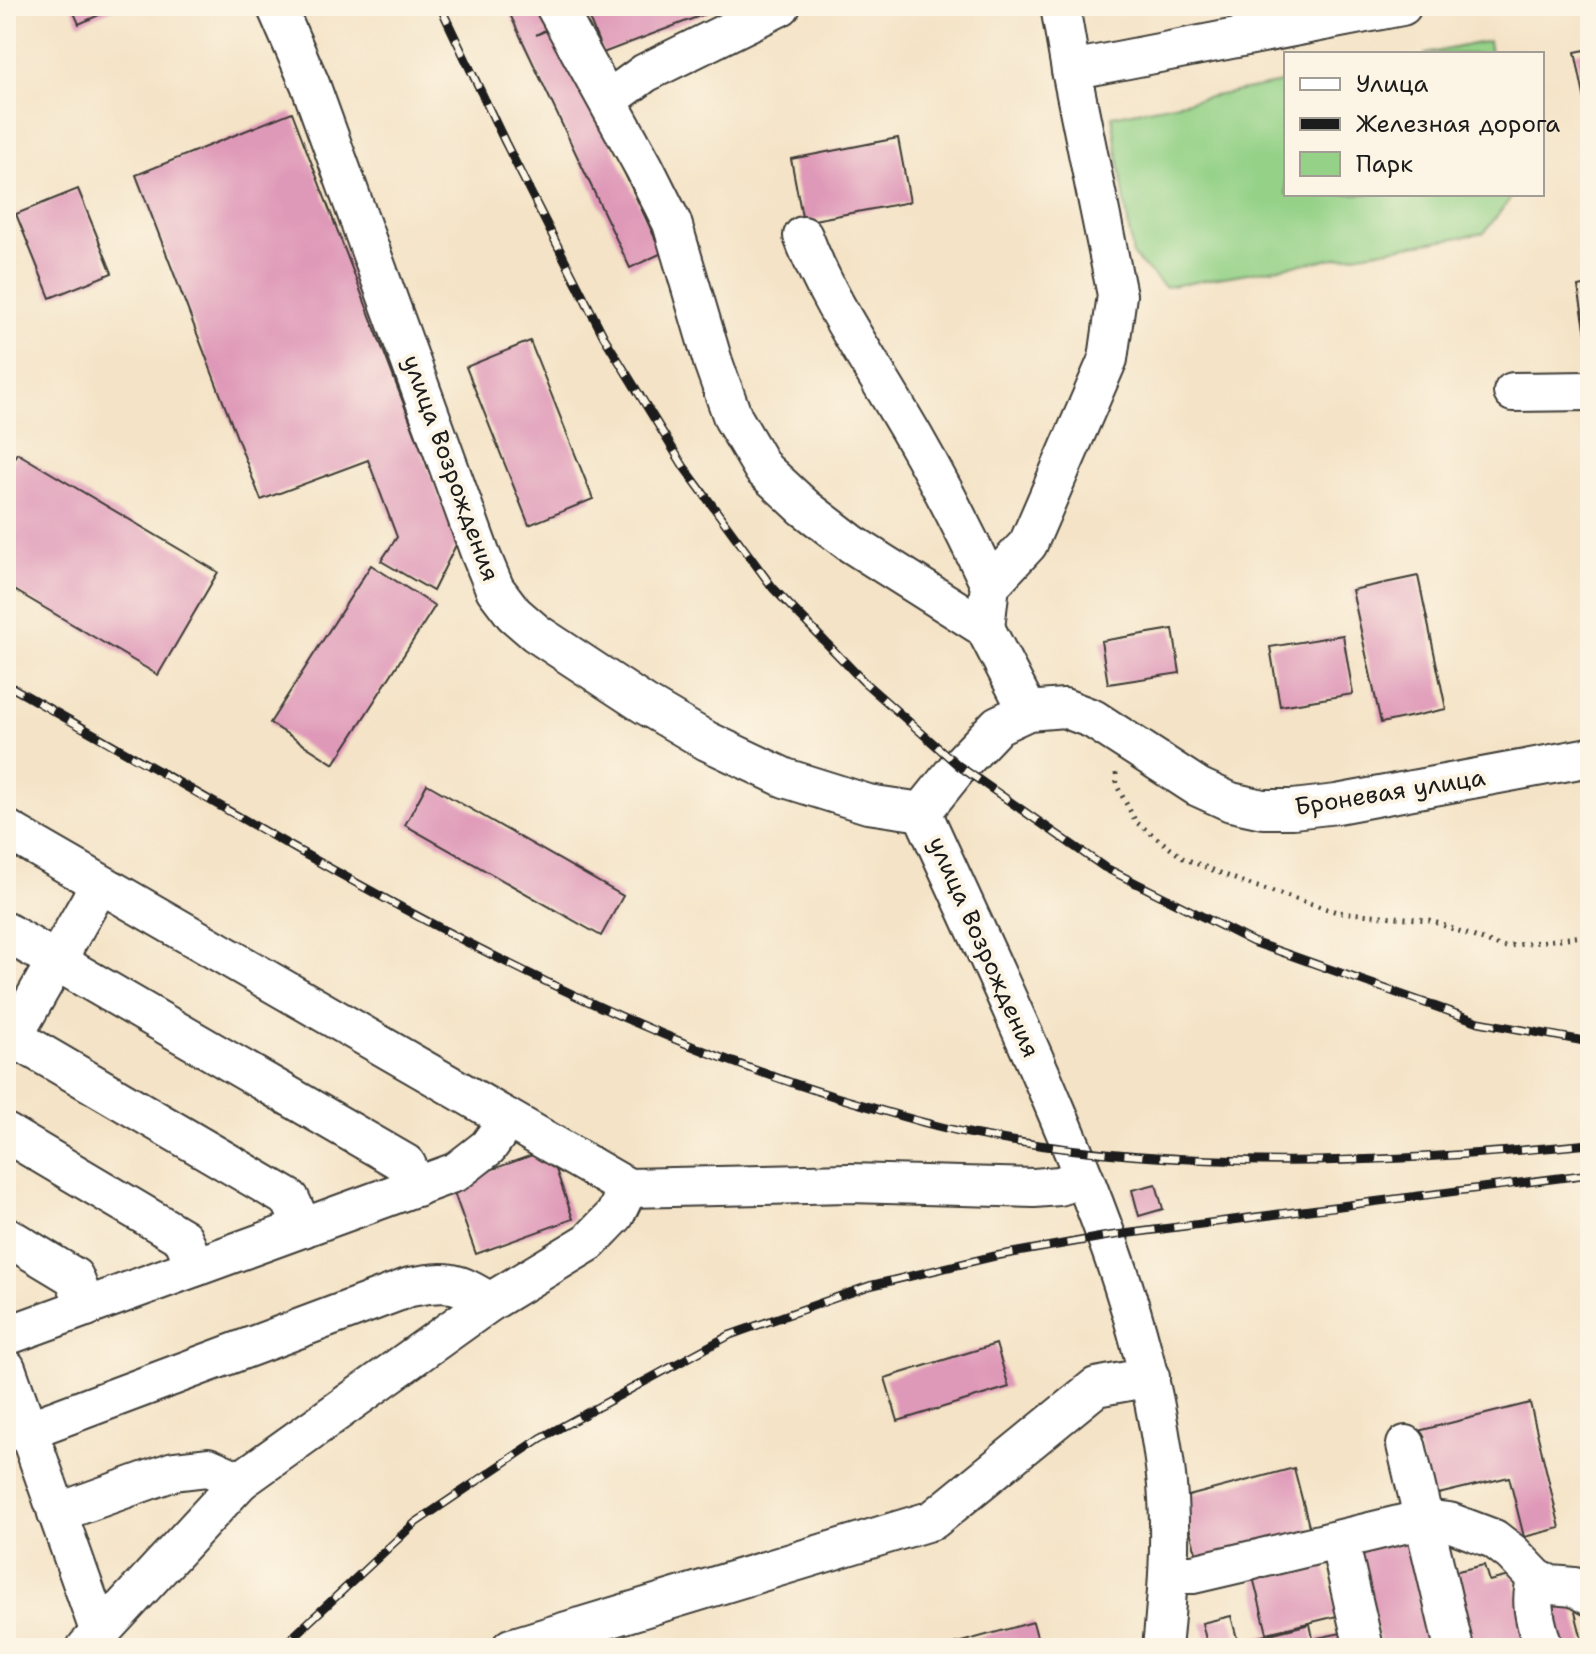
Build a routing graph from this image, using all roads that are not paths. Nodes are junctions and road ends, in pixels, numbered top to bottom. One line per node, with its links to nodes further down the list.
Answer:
1 (276, 6): 15 (street, улица Возрождения)
2 (555, 6): 7 (street)
3 (781, 6): 7 (street)
4 (1060, 6): 6 (street)
5 (1402, 6): 6 (street)
6 (1071, 70): 11 (street)
7 (608, 100): 12 (street)
8 (803, 236): 11 (street)
9 (1590, 391): 10 (street)
10 (1513, 392)
11 (990, 585): 12 (street)
12 (985, 628): 13 (street)
13 (1028, 711): 14 (street, Броневая улица); 15 (street, Броневая улица)
14 (1590, 757)
15 (922, 812): 23 (street, улица Возрождения)
16 (6, 829): 17 (street)
17 (100, 884): 19 (street); 21 (street)
18 (6, 932): 19 (street)
19 (57, 960): 20 (street); 24 (street)
20 (8, 1039): 26 (street)
21 (508, 1119): 24 (street); 25 (street)
22 (6, 1133): 28 (street)
23 (1084, 1178): 25 (street); 33 (street, улица Возрождения)
24 (417, 1187): 26 (street)
25 (628, 1188): 29 (street)
26 (303, 1228): 28 (street)
27 (6, 1236): 30 (street)
28 (195, 1267): 30 (street)
29 (490, 1302): 34 (street); 36 (street)
30 (86, 1307): 31 (street)
31 (6, 1336)
32 (6, 1368): 34 (street)
33 (1150, 1377): 40 (street, улица Возрождения); 44 (street)
34 (28, 1430): 37 (street)
35 (1406, 1445): 38 (street)
36 (240, 1481): 37 (street); 43 (street)
37 (57, 1513): 43 (street)
38 (1424, 1519): 39 (street); 41 (street); 47 (street)
39 (1339, 1540): 40 (street); 46 (street)
40 (1169, 1574): 45 (street, улица Возрождения)
41 (1537, 1579): 42 (street); 48 (street)
42 (1590, 1596)
43 (93, 1641)
44 (511, 1648)
45 (1162, 1648)
46 (1364, 1648)
47 (1454, 1648)
48 (1543, 1648)

